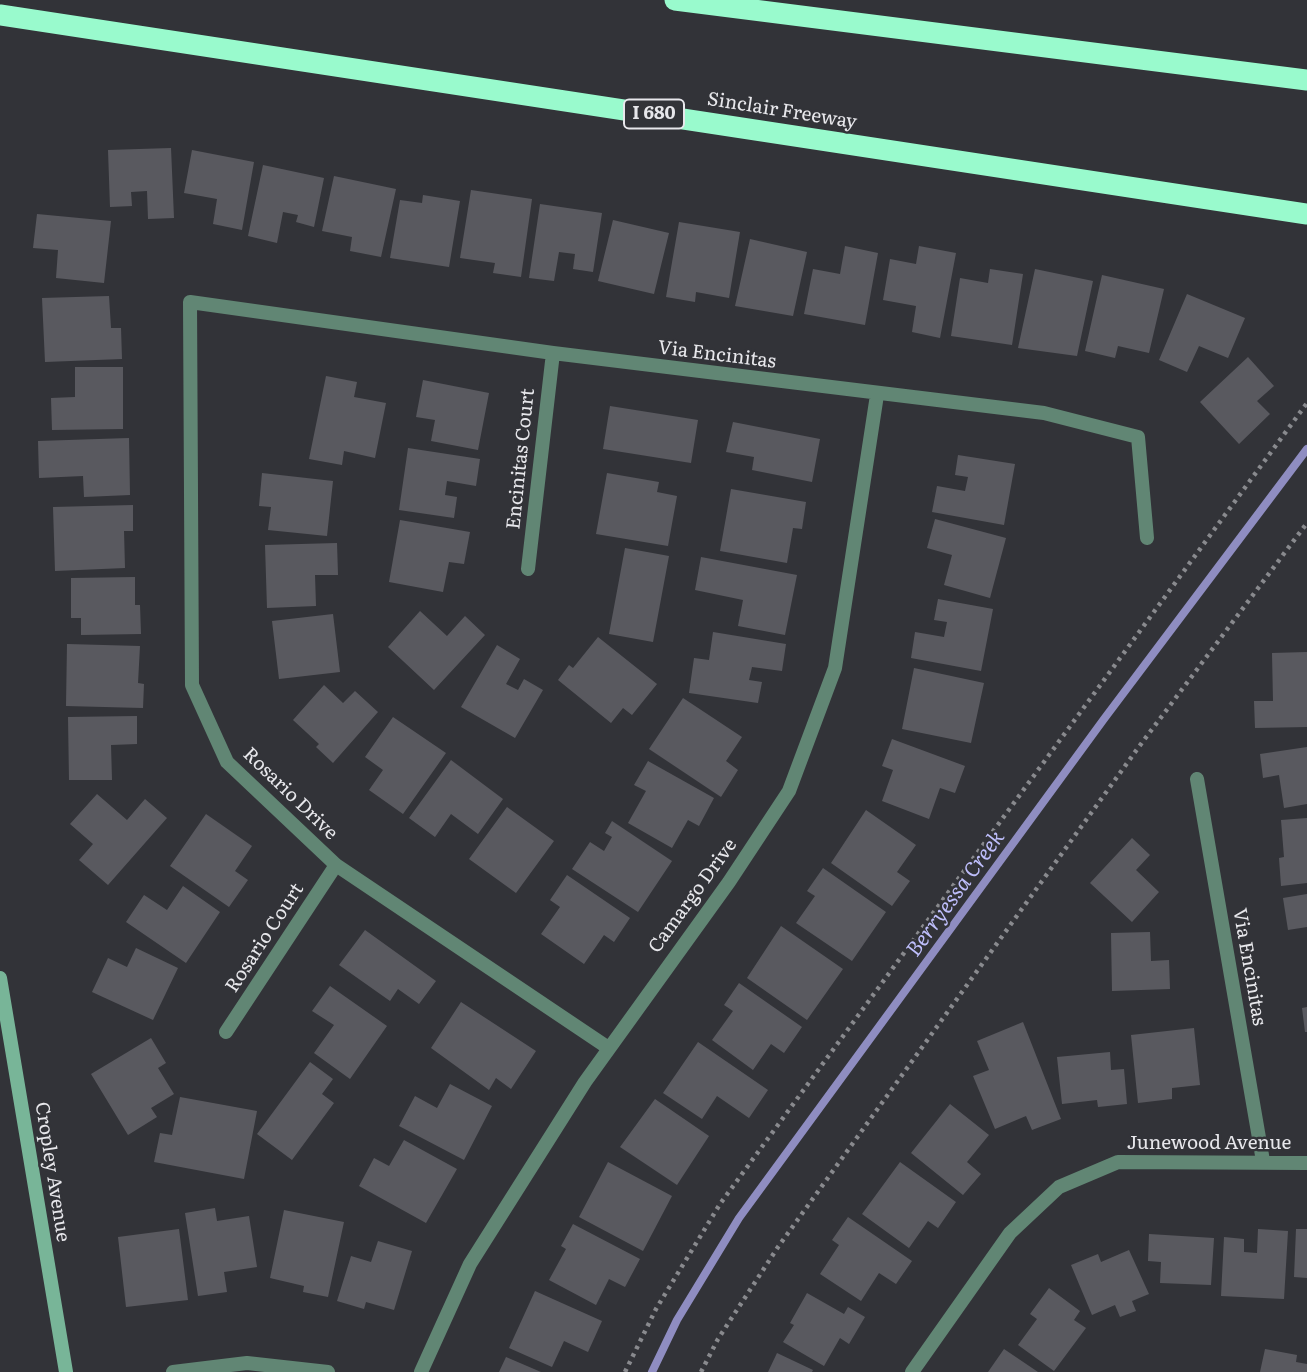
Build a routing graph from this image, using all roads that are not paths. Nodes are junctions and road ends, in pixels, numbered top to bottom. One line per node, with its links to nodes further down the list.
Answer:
1 (675, 0): 3 (highway)
2 (0, 15): 4 (highway, Sinclair Freeway / I 680)
3 (1307, 80)
4 (1307, 214)
5 (190, 302): 6 (street, Via Encinitas); 11 (street, Rosario Drive)
6 (552, 353): 7 (street, Via Encinitas); 9 (street, Encinitas Court)
7 (877, 395): 8 (street, Via Encinitas); 14 (street, Camargo Drive)
8 (1147, 538)
9 (528, 569)
10 (1197, 779): 15 (street, Via Encinitas)
11 (336, 865): 13 (street, Rosario Court); 14 (street, Rosario Drive)
12 (0, 978): 17 (main road, Cropley Avenue)
13 (226, 1032)
14 (607, 1047): 20 (street, Camargo Drive)
15 (1263, 1161): 16 (street, Junewood Avenue); 21 (street, Junewood Avenue)
16 (1307, 1163)
17 (66, 1372)
18 (173, 1372): 19 (street)
19 (328, 1372)
20 (421, 1372)
21 (912, 1372)

